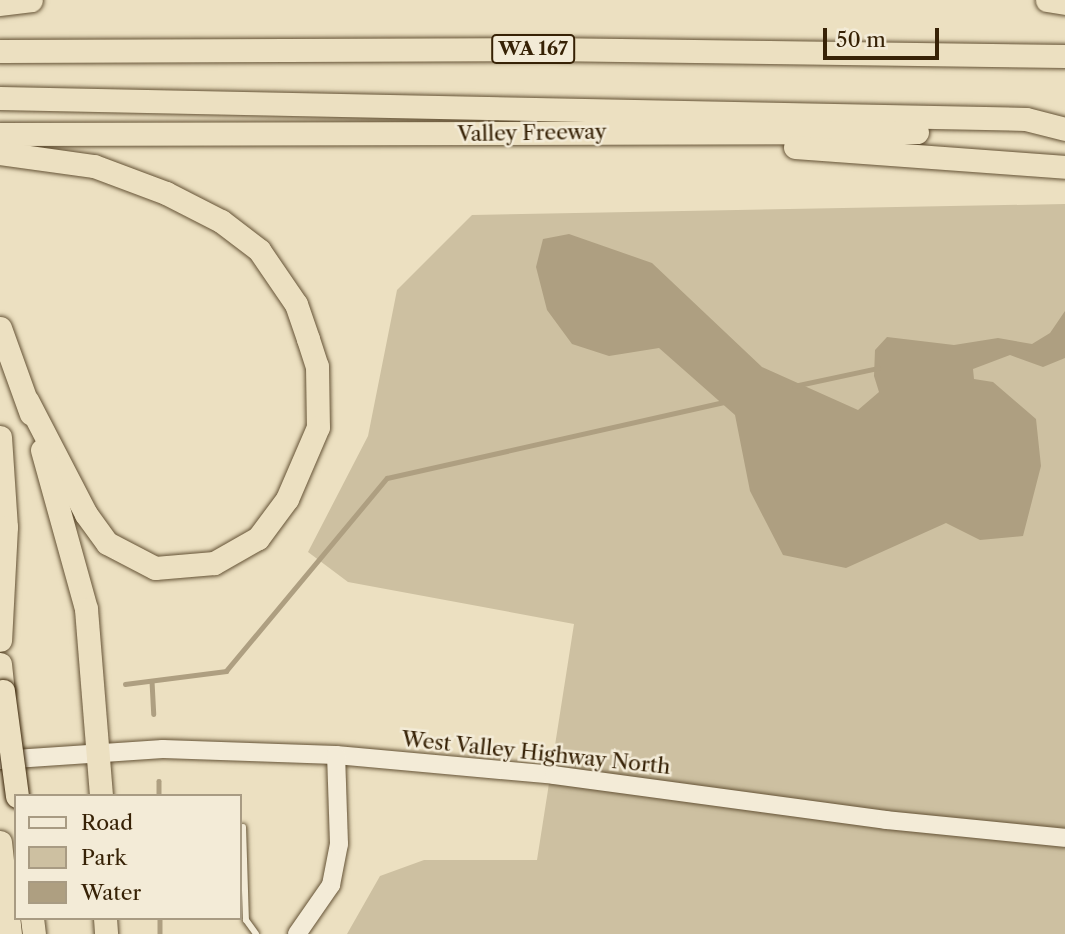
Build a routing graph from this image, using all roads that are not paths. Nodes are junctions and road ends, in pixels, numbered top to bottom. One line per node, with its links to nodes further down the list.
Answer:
1 (31, 0): 4 (highway)
2 (1047, 0): 3 (highway)
3 (1065, 3)
4 (0, 4)
5 (0, 51): 6 (highway, WA 167)
6 (1065, 56)
7 (0, 98): 8 (highway)
8 (1065, 129): 9 (highway, Valley Freeway)
9 (523, 132): 10 (highway, Valley Freeway); 12 (highway)
10 (0, 134)
11 (0, 153): 14 (highway)
12 (1065, 166)
13 (0, 328): 14 (highway)
14 (27, 400): 18 (highway)
15 (0, 437): 16 (highway)
16 (0, 640)
17 (0, 664): 21 (highway, bridge)
18 (99, 753): 19 (main road, West Valley Highway North); 20 (main road, West Valley Highway North); 22 (highway)
19 (336, 755): 24 (main road, West Valley Highway North); 28 (main road)
20 (0, 760)
21 (18, 794)
22 (101, 794)
23 (243, 827): 27 (lane)
24 (1065, 838)
25 (0, 842): 26 (highway)
26 (10, 934)
27 (256, 934)
28 (297, 934)

